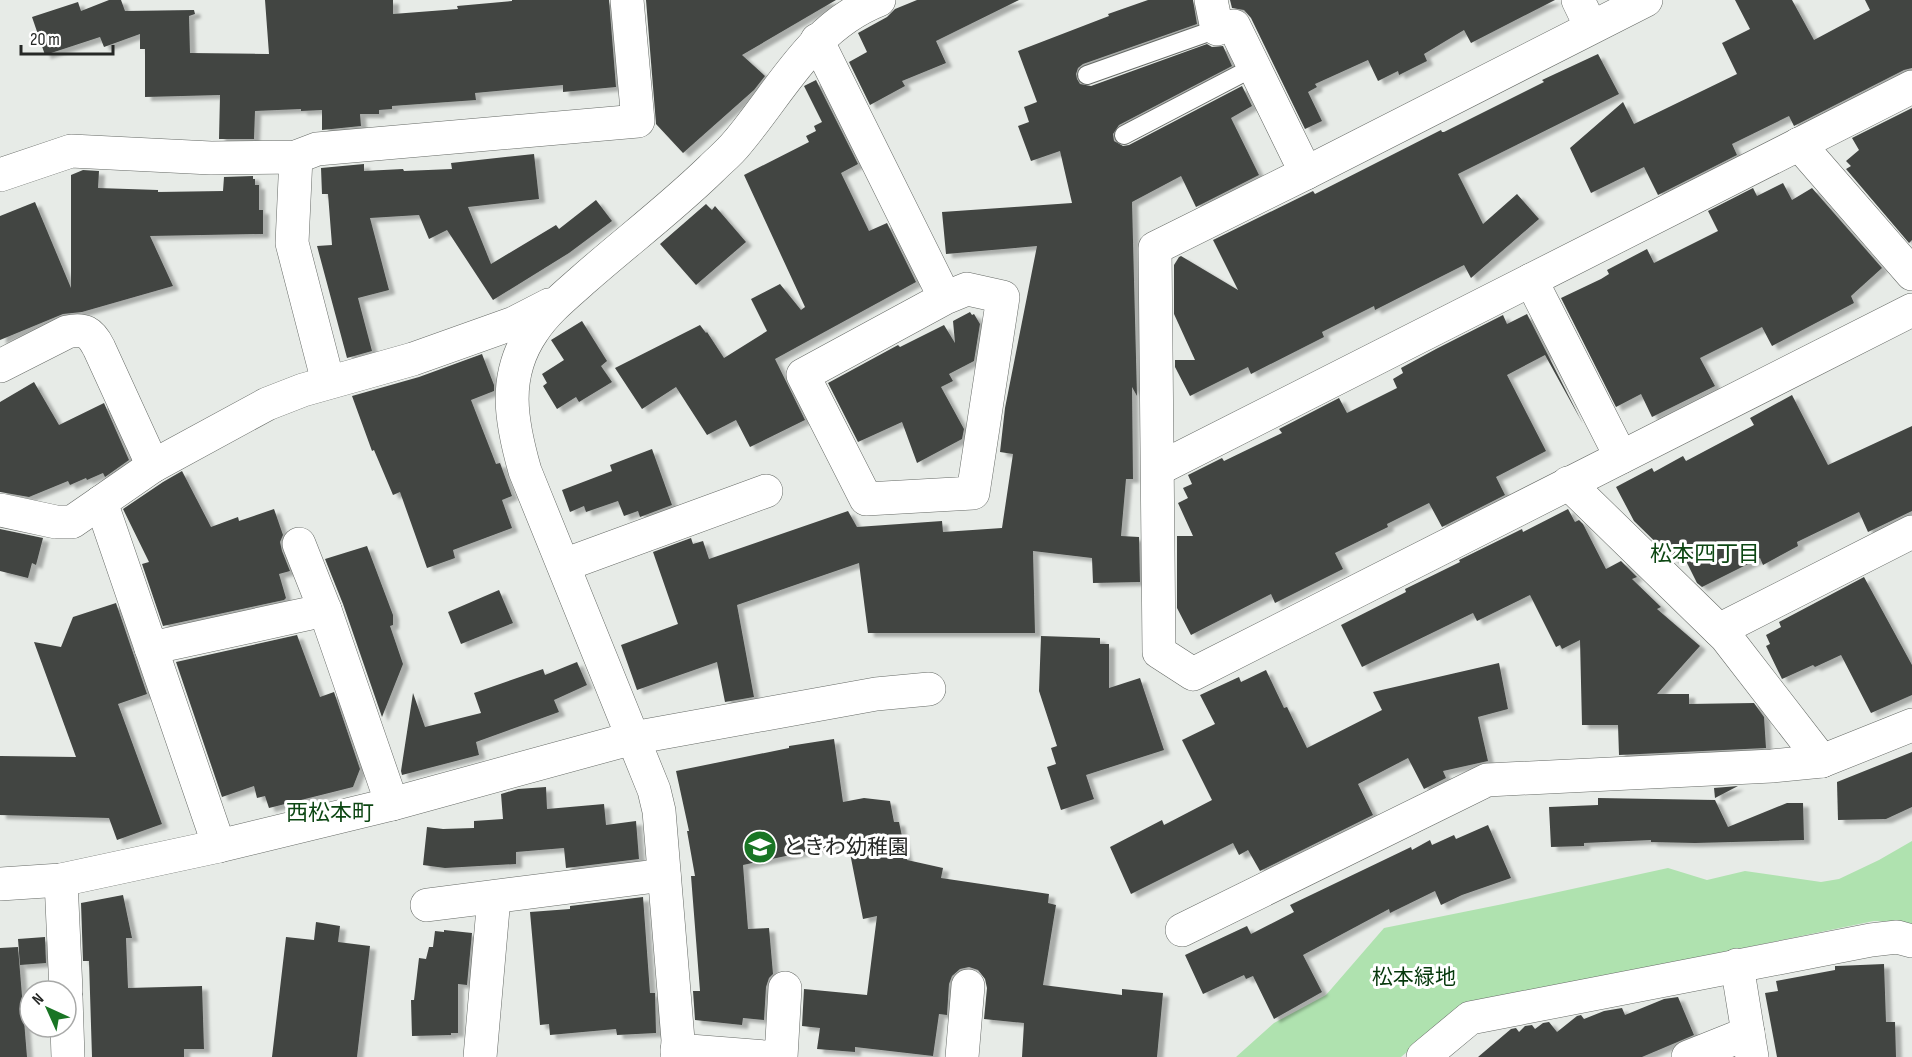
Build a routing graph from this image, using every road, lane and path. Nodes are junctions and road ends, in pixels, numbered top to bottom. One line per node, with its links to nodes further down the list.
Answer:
1 (627, 0): 12 (street)
2 (879, 0): 6 (street)
3 (1646, 0): 4 (street)
4 (1584, 14): 13 (street)
5 (1220, 18): 7 (street); 8 (lane)
6 (817, 40): 17 (street); 18 (street)
7 (1254, 67): 10 (lane); 13 (street)
8 (1088, 75)
9 (1912, 87): 11 (street)
10 (1124, 135)
11 (1799, 144): 15 (street); 16 (street)
12 (296, 157): 14 (street); 21 (street)
13 (1306, 173): 24 (street)
14 (0, 176)
15 (1912, 274)
16 (1531, 280): 22 (street); 24 (street)
17 (562, 298): 21 (street); 31 (street)
18 (945, 298): 18 (street)
19 (1912, 310): 22 (street)
20 (0, 366): 23 (street)
21 (328, 382): 23 (street)
22 (1621, 457): 25 (street)
23 (153, 466): 27 (street)
24 (1158, 470): 25 (street)
25 (1568, 483): 33 (street)
26 (766, 491): 31 (street)
27 (101, 502): 28 (street); 34 (street)
28 (0, 510)
29 (1912, 532): 33 (street)
30 (299, 543): 32 (street)
31 (564, 565): 37 (street)
32 (325, 610): 34 (street); 39 (street)
33 (1719, 630): 38 (street)
34 (151, 648): 40 (street)
35 (929, 689): 37 (street)
36 (1912, 725): 38 (street)
37 (633, 738): 39 (street); 41 (street)
38 (1822, 761): 46 (street)
39 (392, 804): 40 (street)
40 (219, 846): 42 (street)
41 (664, 875): 44 (street); 53 (street)
42 (61, 880): 43 (street); 49 (street)
43 (0, 884)
44 (494, 897): 45 (street); 55 (street)
45 (427, 905)
46 (1182, 930)
47 (1912, 940): 48 (street)
48 (1737, 965): 52 (street); 60 (street)
49 (65, 979)
50 (785, 988): 57 (street)
51 (67, 1039): 54 (street)
52 (1750, 1045): 61 (street)
53 (677, 1053): 56 (street)
54 (68, 1057)
55 (480, 1057)
56 (765, 1057)
57 (781, 1057)
58 (942, 1057): 59 (street)
59 (962, 1057)
60 (1423, 1057)
61 (1688, 1057)

